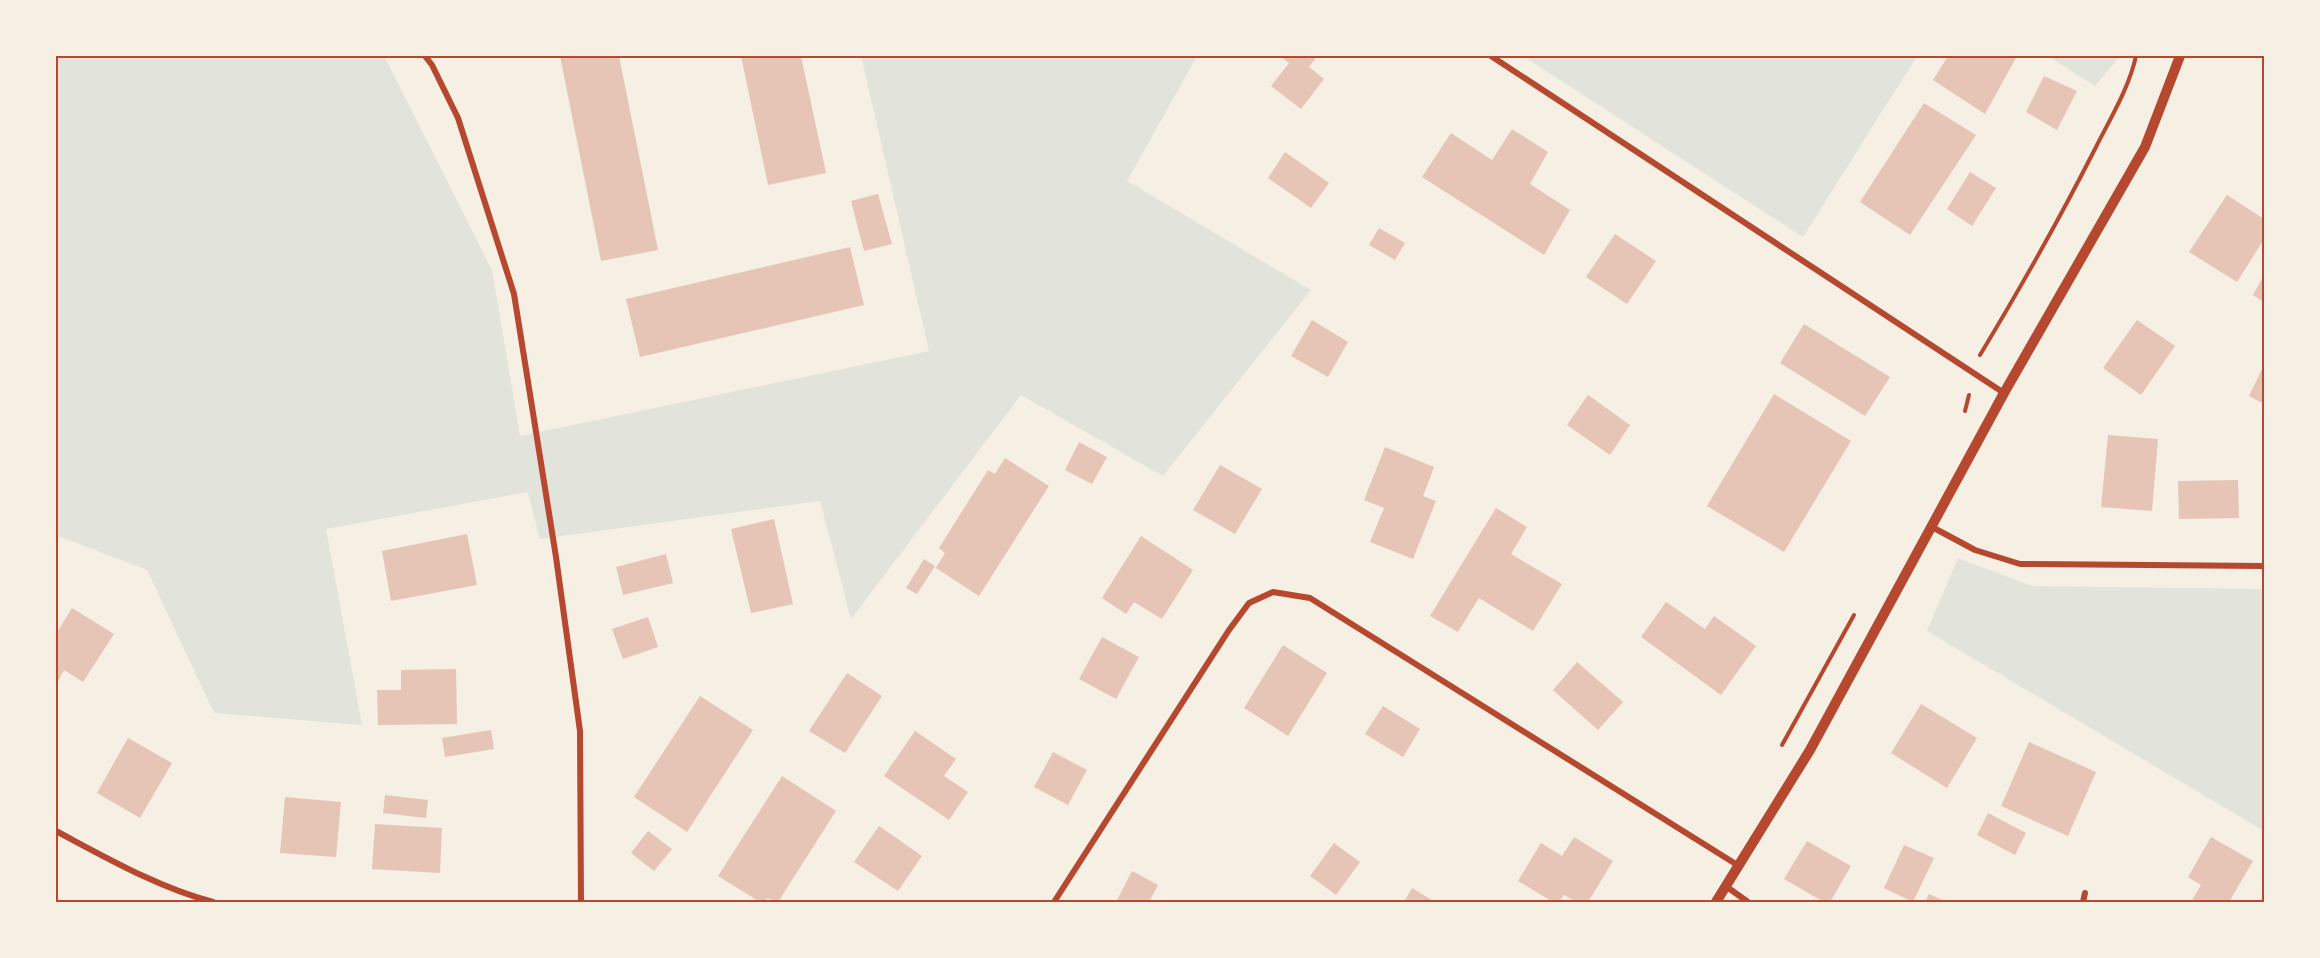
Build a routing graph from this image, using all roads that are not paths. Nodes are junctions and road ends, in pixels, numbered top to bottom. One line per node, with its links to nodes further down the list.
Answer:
1 (425, 56): 12 (street)
2 (1491, 56): 4 (street)
3 (2180, 56): 4 (street)
4 (2004, 393): 5 (street)
5 (1932, 527): 6 (street); 8 (street)
6 (2265, 566)
7 (56, 831): 11 (street)
8 (1739, 867): 9 (street); 13 (street)
9 (1727, 887): 14 (street); 15 (street)
10 (2085, 893): 16 (street)
11 (213, 903)
12 (581, 903)
13 (1054, 903)
14 (1716, 903)
15 (1748, 903)
16 (2083, 903)

